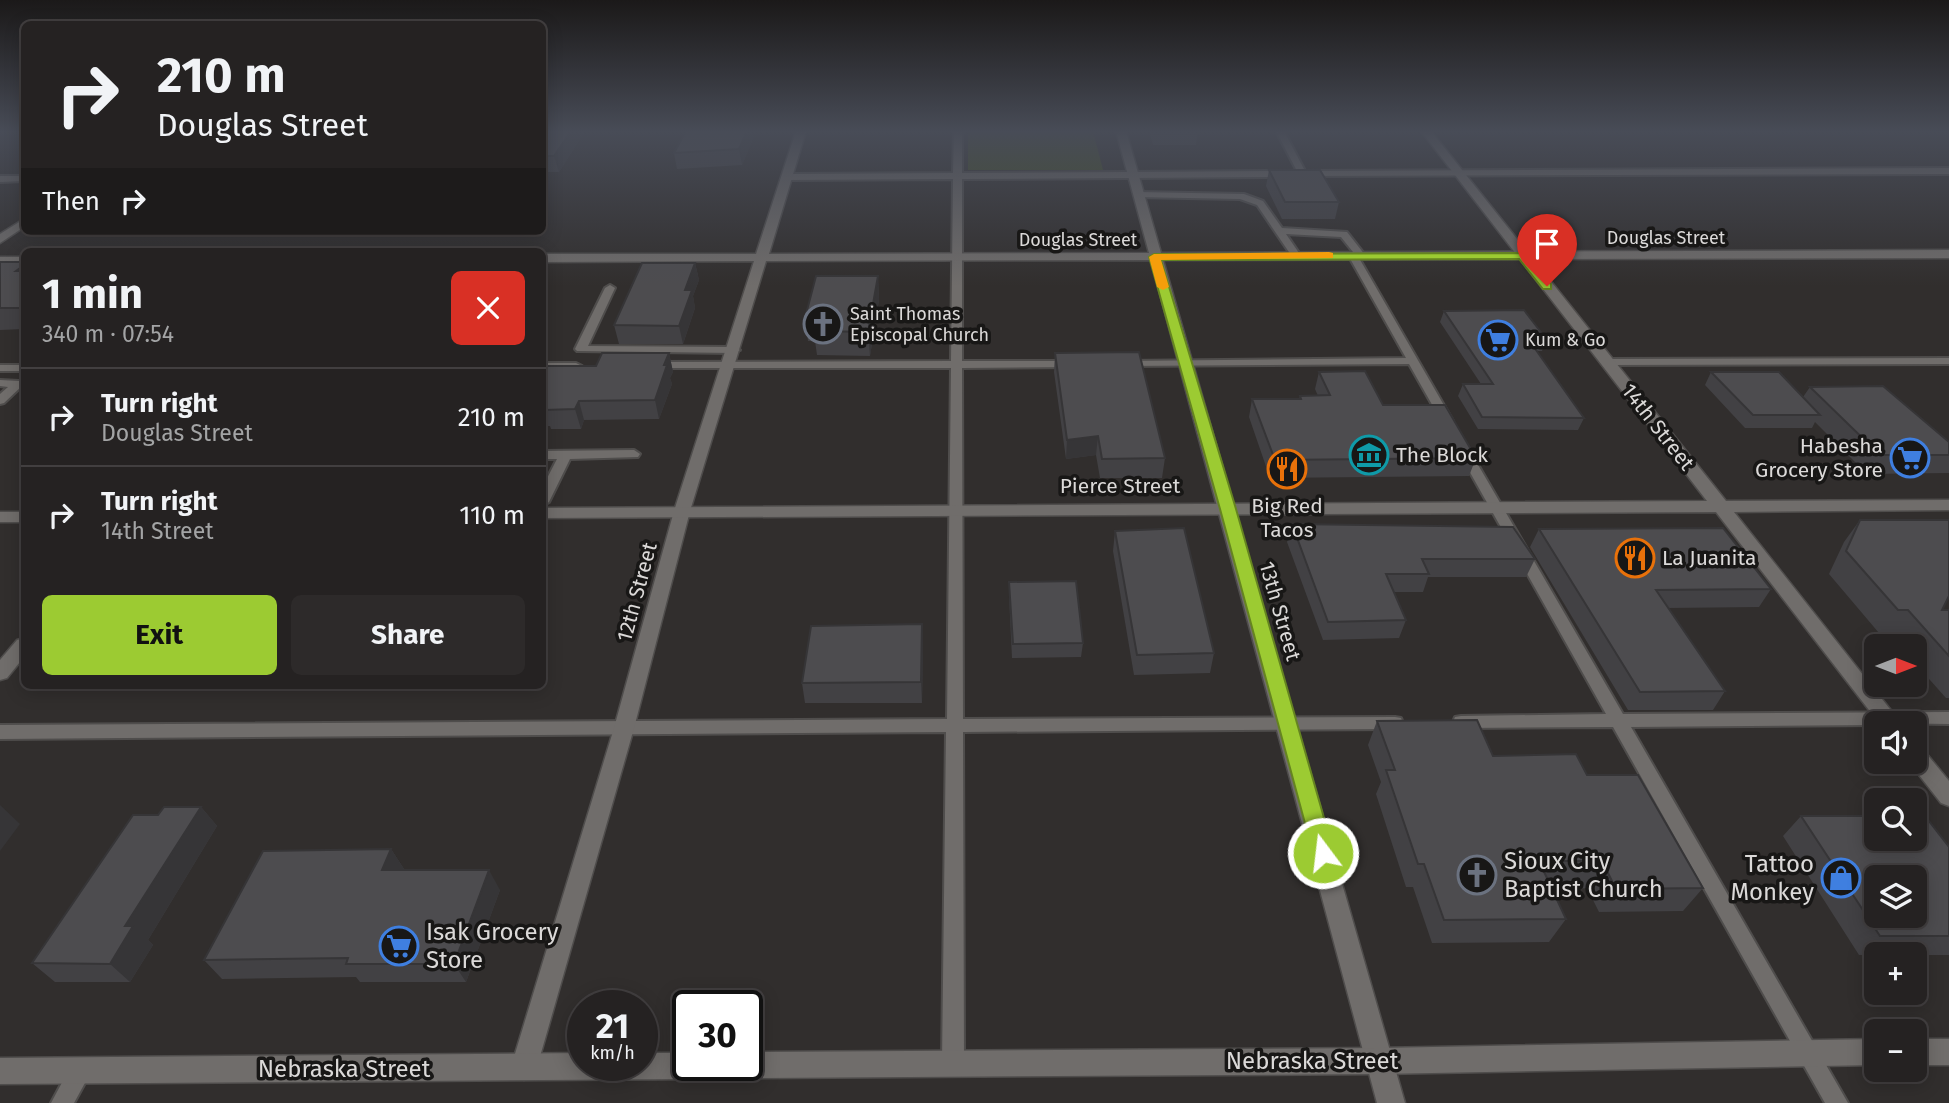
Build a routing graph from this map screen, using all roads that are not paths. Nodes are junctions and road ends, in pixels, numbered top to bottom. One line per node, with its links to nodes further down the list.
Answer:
1 (786, 182): 13 (street, 12th Street)
2 (957, 182): 14 (lane)
3 (1134, 182): 5 (street, 13th Street)
4 (1465, 182): 12 (street, 14th Street)
5 (1138, 195): 7 (lane); 15 (street, 13th Street)
6 (21, 224): 8 (street)
7 (1282, 231): 10 (lane); 11 (lane)
8 (0, 239)
9 (1949, 254): 12 (street, Douglas Street)
10 (1357, 255): 11 (street, Douglas Street); 12 (street, Douglas Street); 21 (lane)
11 (1296, 256): 15 (street, Douglas Street)
12 (1522, 256): 23 (street, 14th Street)
13 (764, 257): 14 (street, Douglas Street); 16 (street, Douglas Street); 20 (street, 12th Street)
14 (958, 257): 15 (street, Douglas Street); 30 (lane)
15 (1154, 257): 24 (street, 13th Street)
16 (546, 258)
17 (0, 261): 18 (street)
18 (21, 261)
19 (610, 288): 20 (lane)
20 (732, 358): 27 (lane); 30 (lane); 44 (street, 12th Street)
21 (1412, 361): 24 (lane); 41 (lane)
22 (1949, 361): 23 (lane)
23 (1607, 362): 40 (street, 14th Street)
24 (1184, 363): 26 (lane); 42 (street, 13th Street)
25 (1090, 364): 30 (lane)
26 (1117, 364)
27 (636, 365)
28 (546, 366): 29 (lane)
29 (583, 366)
30 (956, 366): 43 (lane)
31 (0, 368): 32 (lane)
32 (21, 368)
33 (0, 383): 34 (lane)
34 (0, 400)
35 (634, 454): 37 (lane)
36 (546, 455): 37 (lane)
37 (565, 455): 38 (lane)
38 (546, 494)
39 (1949, 505): 40 (street, Pierce Street)
40 (1718, 506): 41 (street, Pierce Street); 50 (street, 14th Street)
41 (1496, 508): 42 (street, Pierce Street); 53 (lane)
42 (1228, 509): 43 (street, Pierce Street); 58 (street, 13th Street)
43 (955, 510): 44 (street, Pierce Street); 57 (lane)
44 (682, 511): 45 (street, Pierce Street); 59 (street, 12th Street)
45 (546, 513)
46 (0, 517): 47 (street)
47 (21, 517)
48 (21, 648): 49 (street)
49 (0, 673)
50 (1881, 711)
51 (1949, 718): 52 (lane)
52 (1927, 719)
53 (1619, 720): 54 (lane); 55 (lane); 63 (lane)
54 (1864, 721)
55 (1440, 722)
56 (1412, 723): 58 (lane)
57 (954, 724): 58 (lane); 59 (lane); 68 (lane)
58 (1288, 724): 67 (street, 13th Street)
59 (624, 728): 60 (lane); 71 (street, 12th Street)
60 (0, 732)
61 (1927, 769): 62 (street)
62 (1949, 797)
63 (1807, 1051): 64 (street, Nebraska Street); 67 (street, Nebraska Street); 76 (lane)
64 (1864, 1052)
65 (1927, 1052): 66 (street)
66 (1949, 1052)
67 (1379, 1061): 68 (street, Nebraska Street); 75 (street, 13th Street)
68 (953, 1063): 69 (street, Nebraska Street)
69 (763, 1065)
70 (672, 1066): 71 (street, Nebraska Street)
71 (524, 1067): 72 (street, Nebraska Street)
72 (81, 1070): 73 (street, Nebraska Street); 74 (lane)
73 (0, 1071)
74 (62, 1103)
75 (1391, 1103)
76 (1837, 1103)

